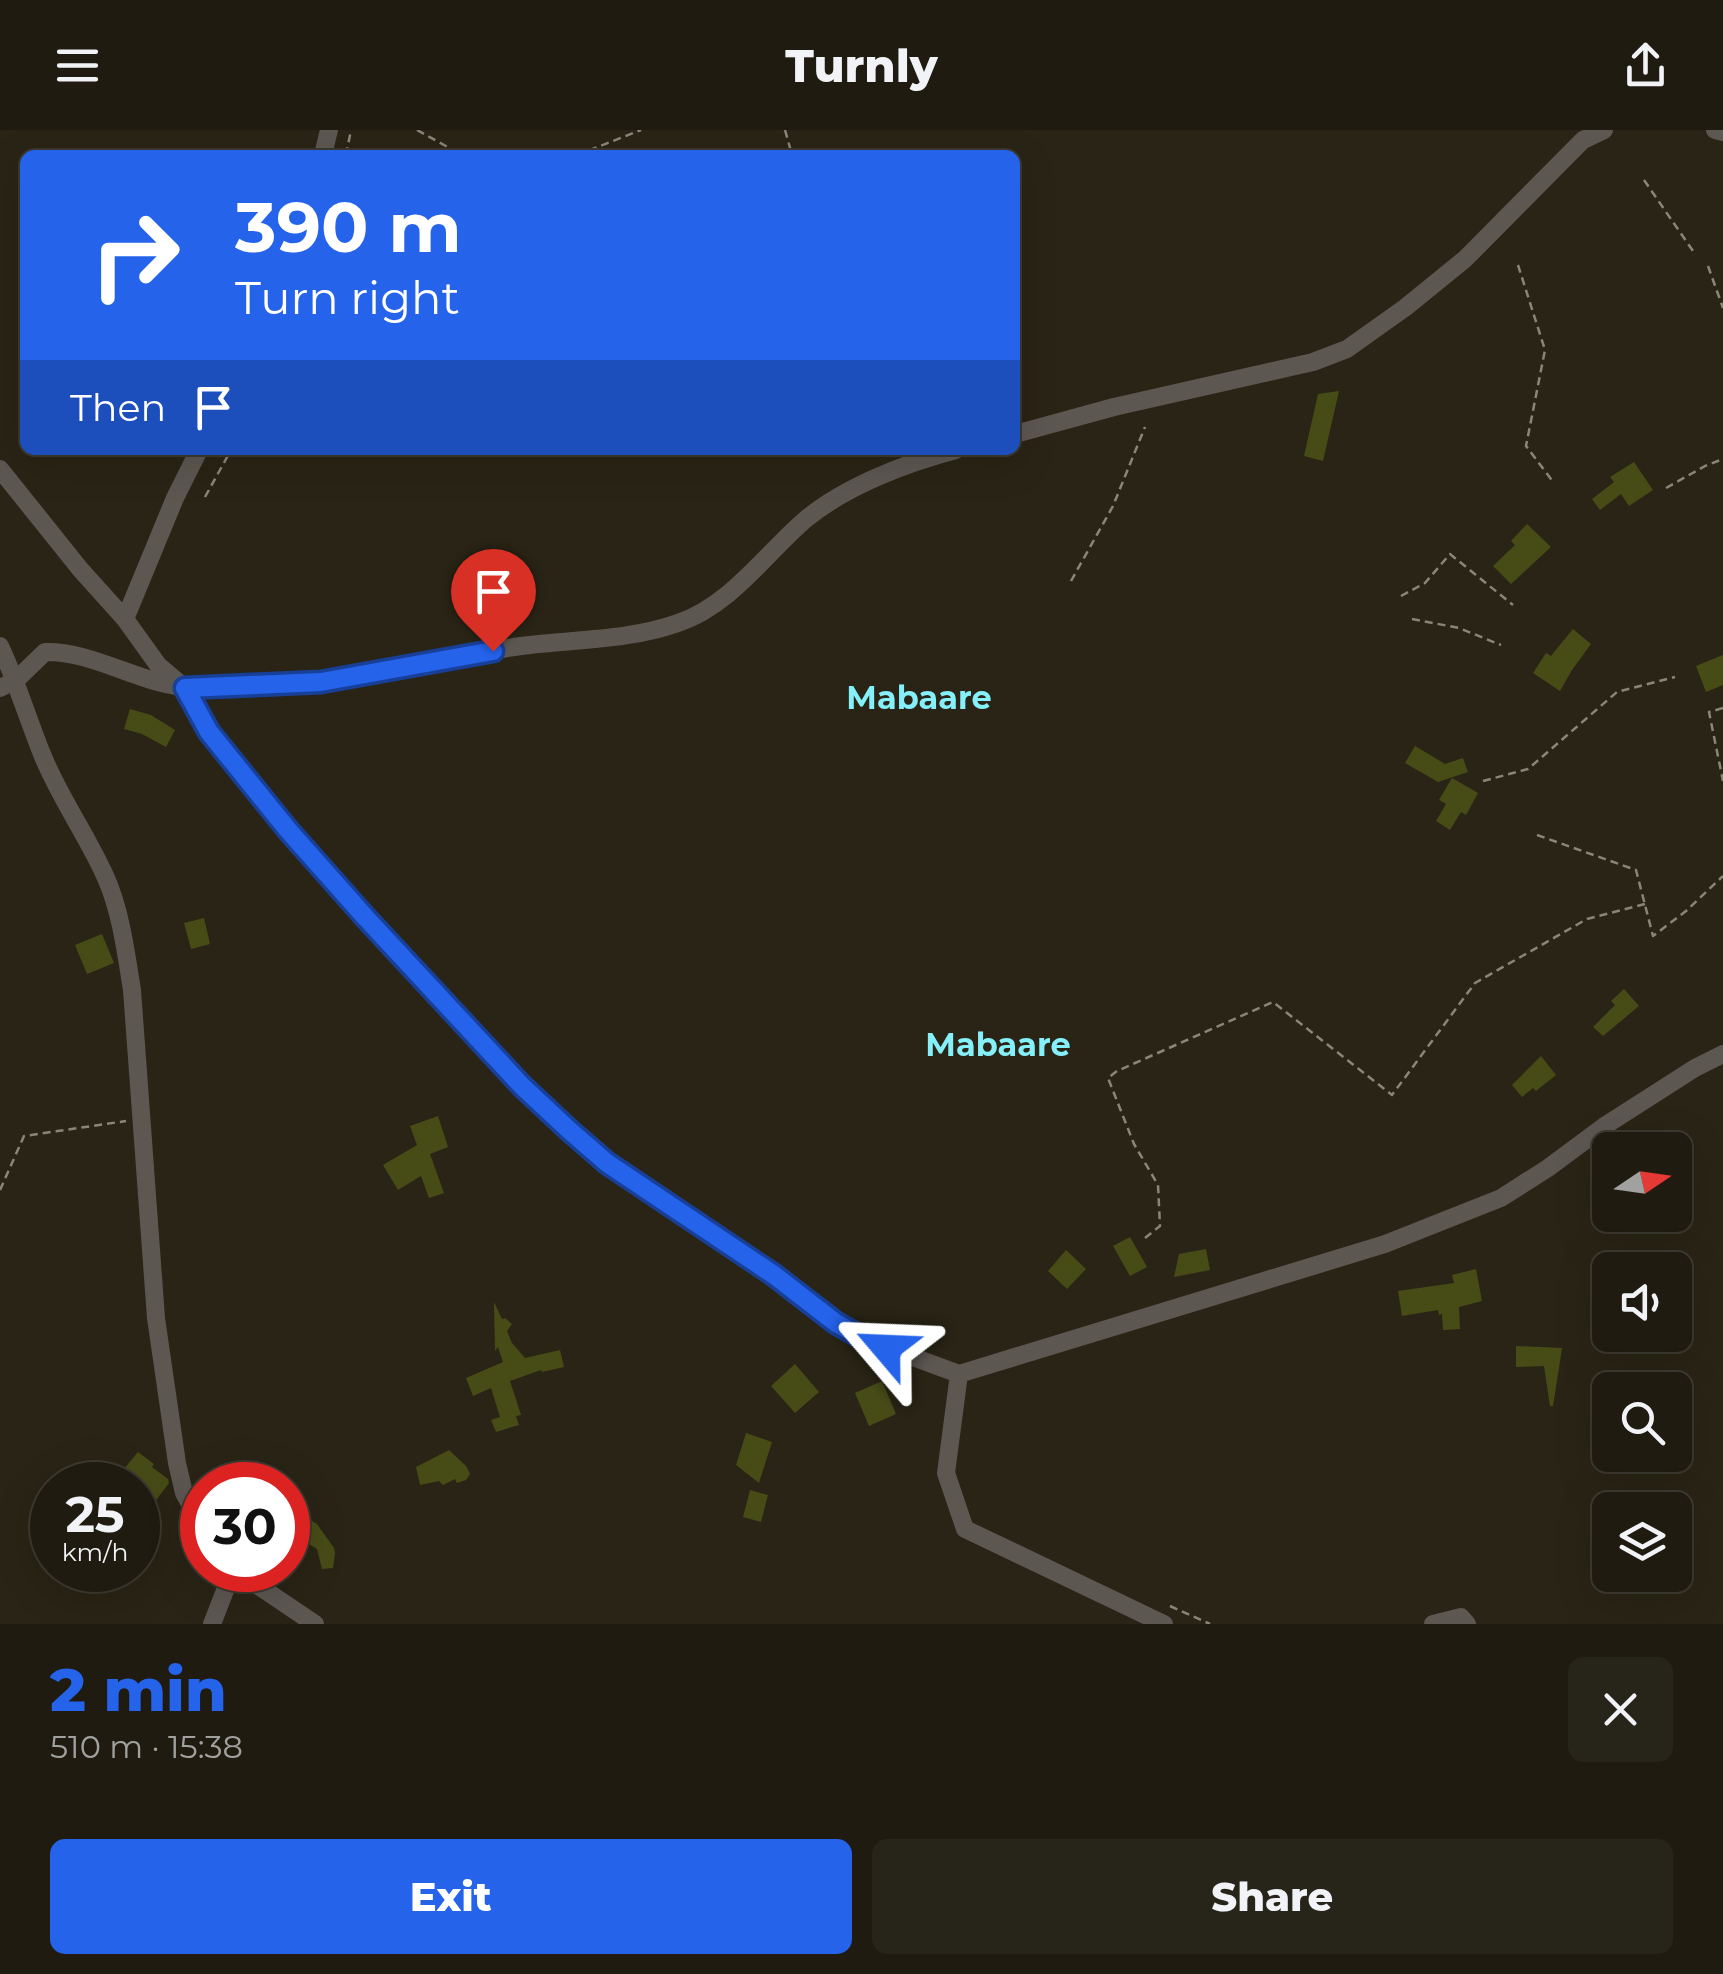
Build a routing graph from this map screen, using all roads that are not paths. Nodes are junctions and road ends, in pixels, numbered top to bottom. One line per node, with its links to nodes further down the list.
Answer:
1 (1604, 130): 4 (street)
2 (1715, 130): 3 (street)
3 (1723, 132)
4 (1020, 433)
5 (196, 455): 8 (street)
6 (942, 455): 11 (street)
7 (0, 469): 8 (street)
8 (124, 619): 11 (street)
9 (0, 646): 10 (street)
10 (8, 684): 11 (street); 14 (street)
11 (185, 688): 13 (street)
12 (1723, 1054): 13 (street)
13 (960, 1374): 19 (street)
14 (180, 1471)
15 (225, 1592): 17 (street)
16 (267, 1592): 18 (street)
17 (212, 1624)
18 (315, 1624)
19 (1164, 1624)
20 (1433, 1624): 21 (street)
21 (1467, 1624)

